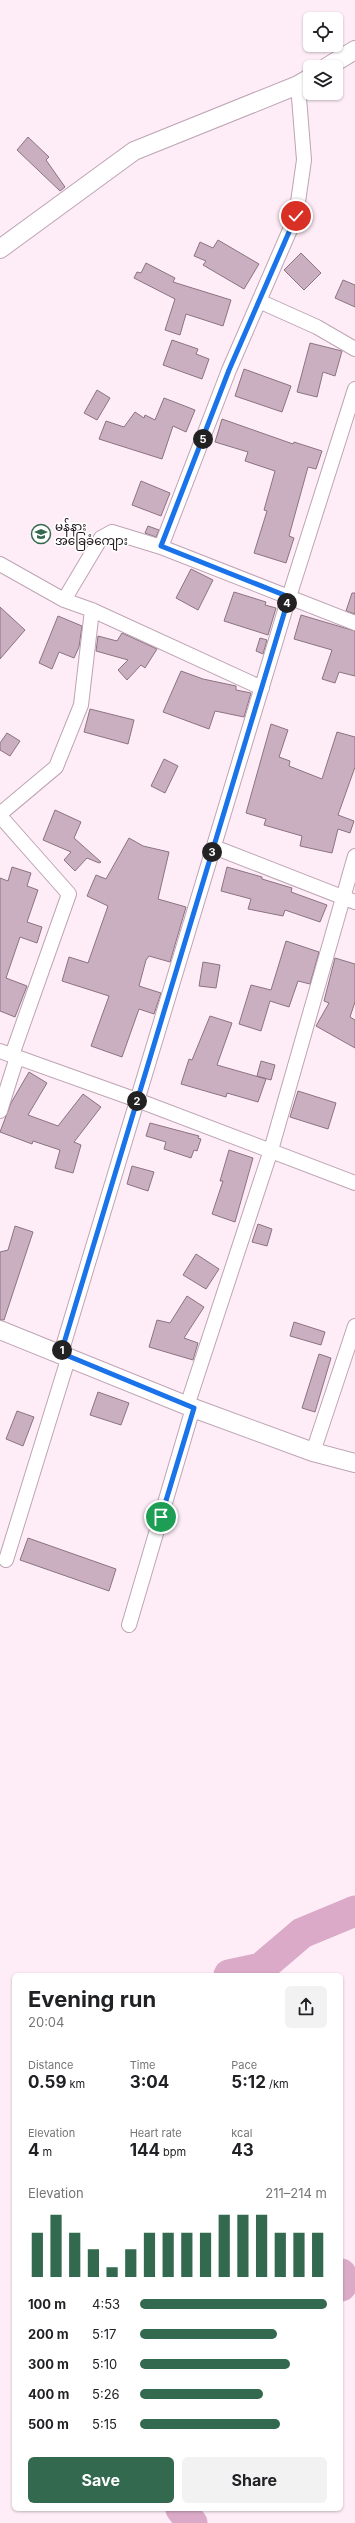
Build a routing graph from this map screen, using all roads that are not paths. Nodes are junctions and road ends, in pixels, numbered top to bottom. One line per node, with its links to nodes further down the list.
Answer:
1 (355, 50): 2 (street)
2 (339, 60)
3 (303, 82): 5 (street)
4 (304, 100): 6 (street)
5 (0, 249)
6 (259, 301): 7 (street); 9 (street)
7 (355, 349)
8 (355, 389): 11 (street)
9 (161, 546): 11 (street); 12 (street)
10 (0, 564): 12 (street)
11 (289, 597): 14 (street); 15 (street)
12 (64, 600): 13 (street)
13 (92, 610): 15 (street); 16 (street)
14 (355, 623)
15 (262, 688): 17 (street)
16 (0, 815): 20 (street)
17 (214, 847): 19 (street); 21 (street)
18 (355, 856): 19 (street)
19 (348, 900): 23 (street)
20 (10, 1054): 21 (street); 22 (street)
21 (137, 1100): 23 (street); 27 (street)
22 (0, 1111)
23 (270, 1150): 24 (street); 28 (street)
24 (355, 1183)
25 (355, 1326): 29 (street)
26 (0, 1330): 27 (street)
27 (65, 1354): 28 (street); 31 (street)
28 (190, 1407): 29 (street); 32 (street)
29 (313, 1452): 30 (street)
30 (355, 1463)
31 (6, 1560)
32 (129, 1626)

